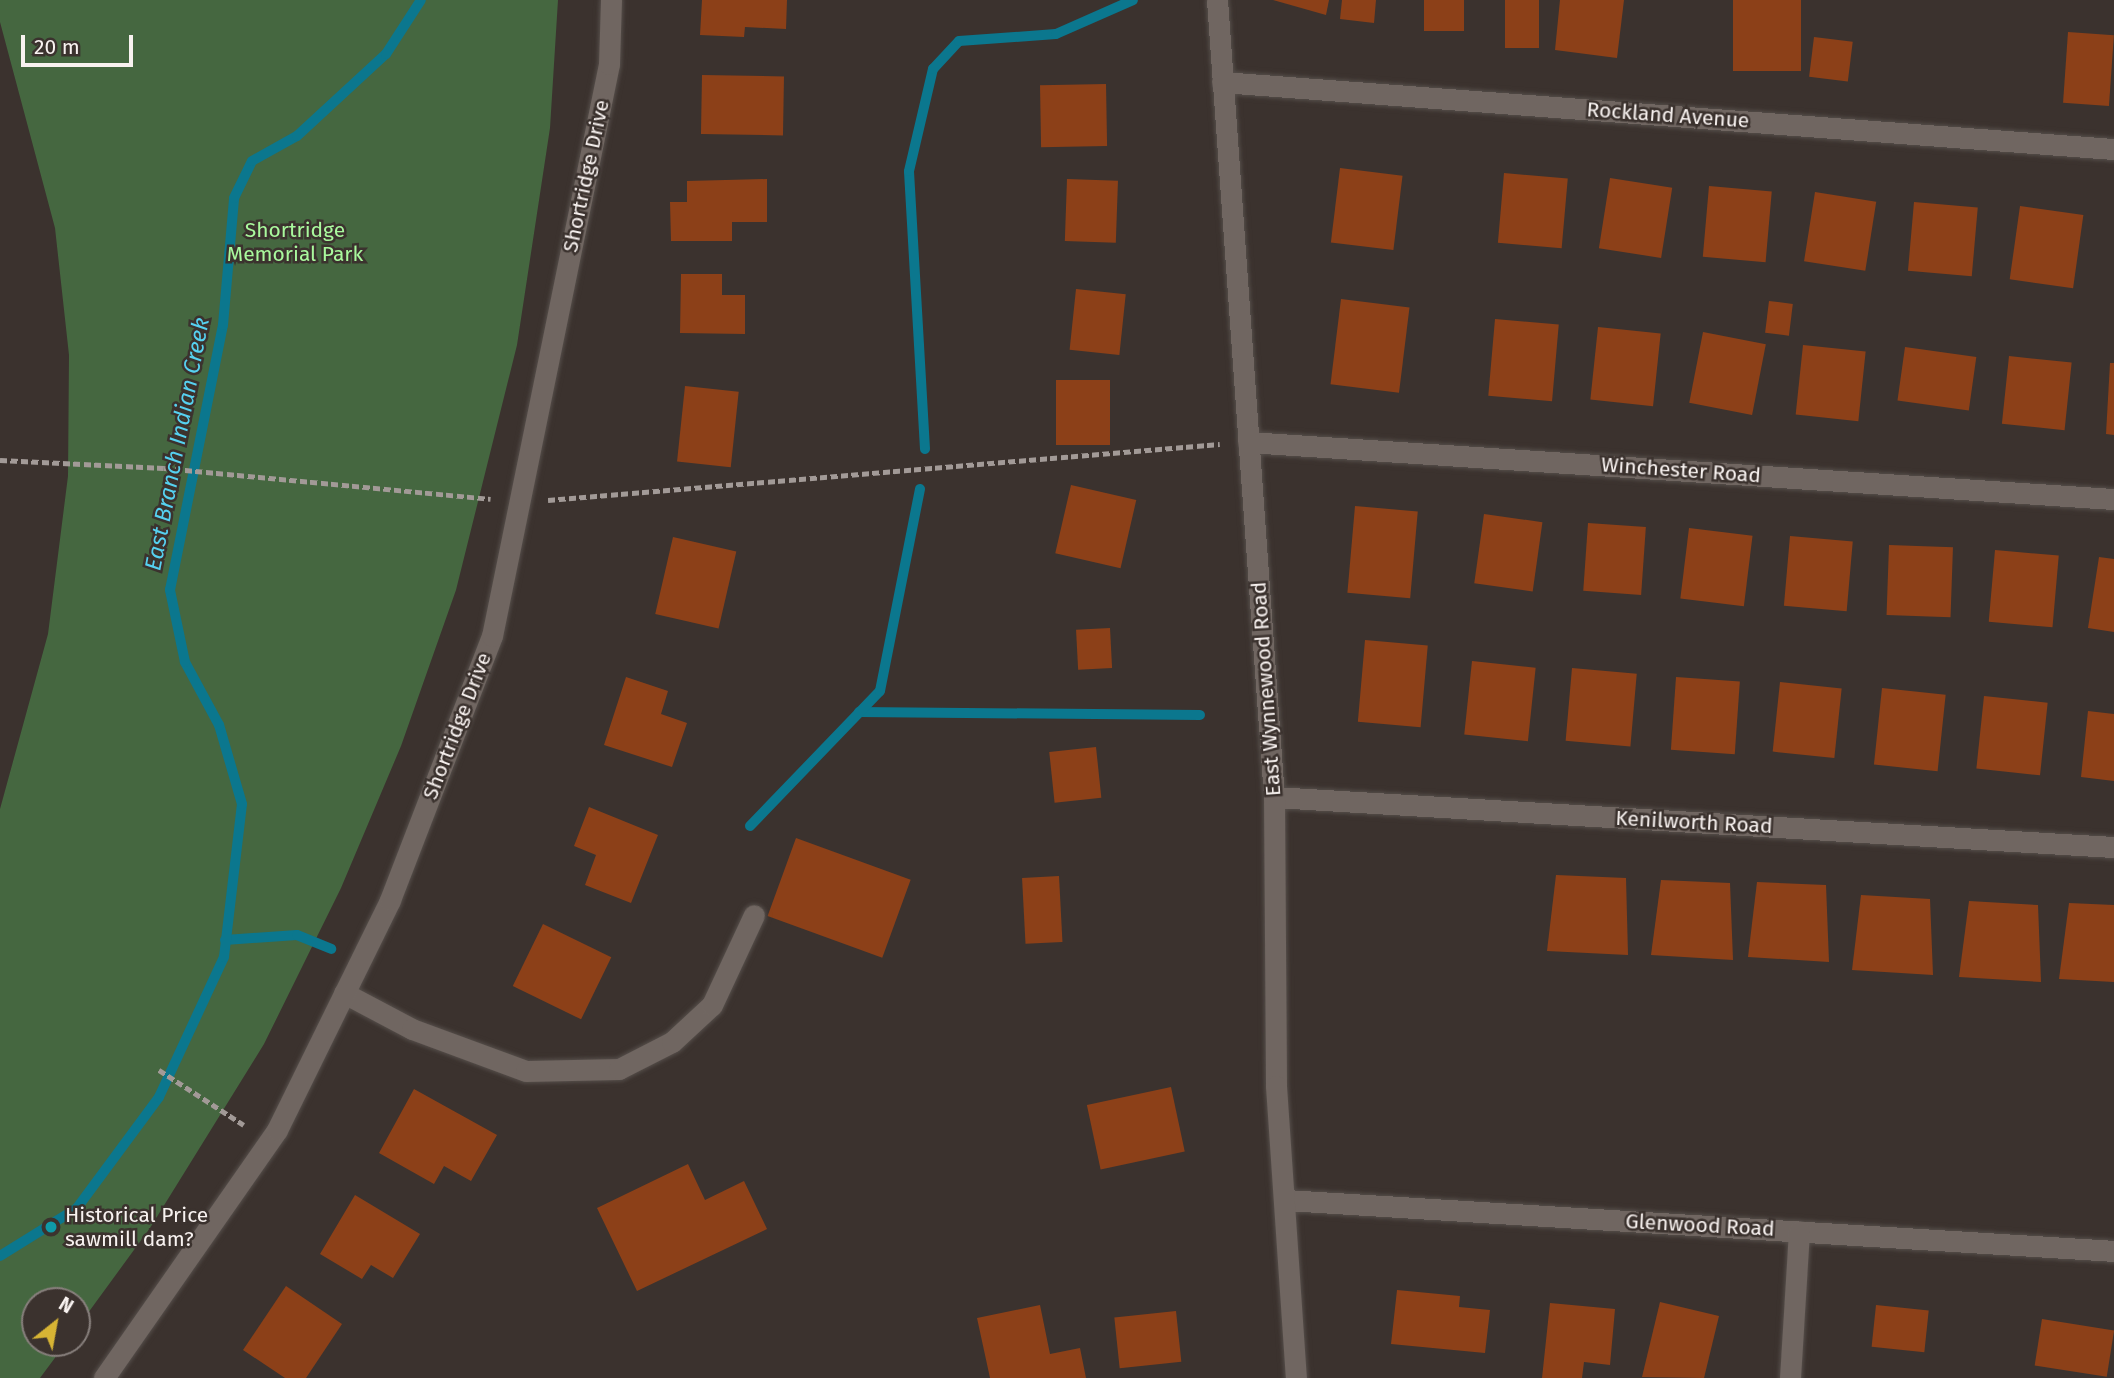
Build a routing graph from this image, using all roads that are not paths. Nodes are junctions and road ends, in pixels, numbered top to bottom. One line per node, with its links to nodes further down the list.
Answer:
1 (611, 0): 10 (street, Shortridge Drive)
2 (1217, 0): 3 (street, East Wynnewood Road)
3 (1222, 82): 4 (street, Rockland Avenue); 5 (street, East Wynnewood Road)
4 (2114, 149)
5 (1248, 442): 6 (street, Winchester Road); 7 (street, East Wynnewood Road)
6 (2114, 499)
7 (1274, 797): 8 (street, Kenilworth Road); 11 (street, East Wynnewood Road)
8 (2114, 847)
9 (754, 915): 10 (street)
10 (344, 993): 14 (street, Shortridge Drive)
11 (1286, 1200): 12 (street, Glenwood Road); 15 (street, East Wynnewood Road)
12 (1799, 1231): 13 (street, Glenwood Road); 16 (street)
13 (2114, 1251)
14 (104, 1378)
15 (1296, 1378)
16 (1790, 1378)

